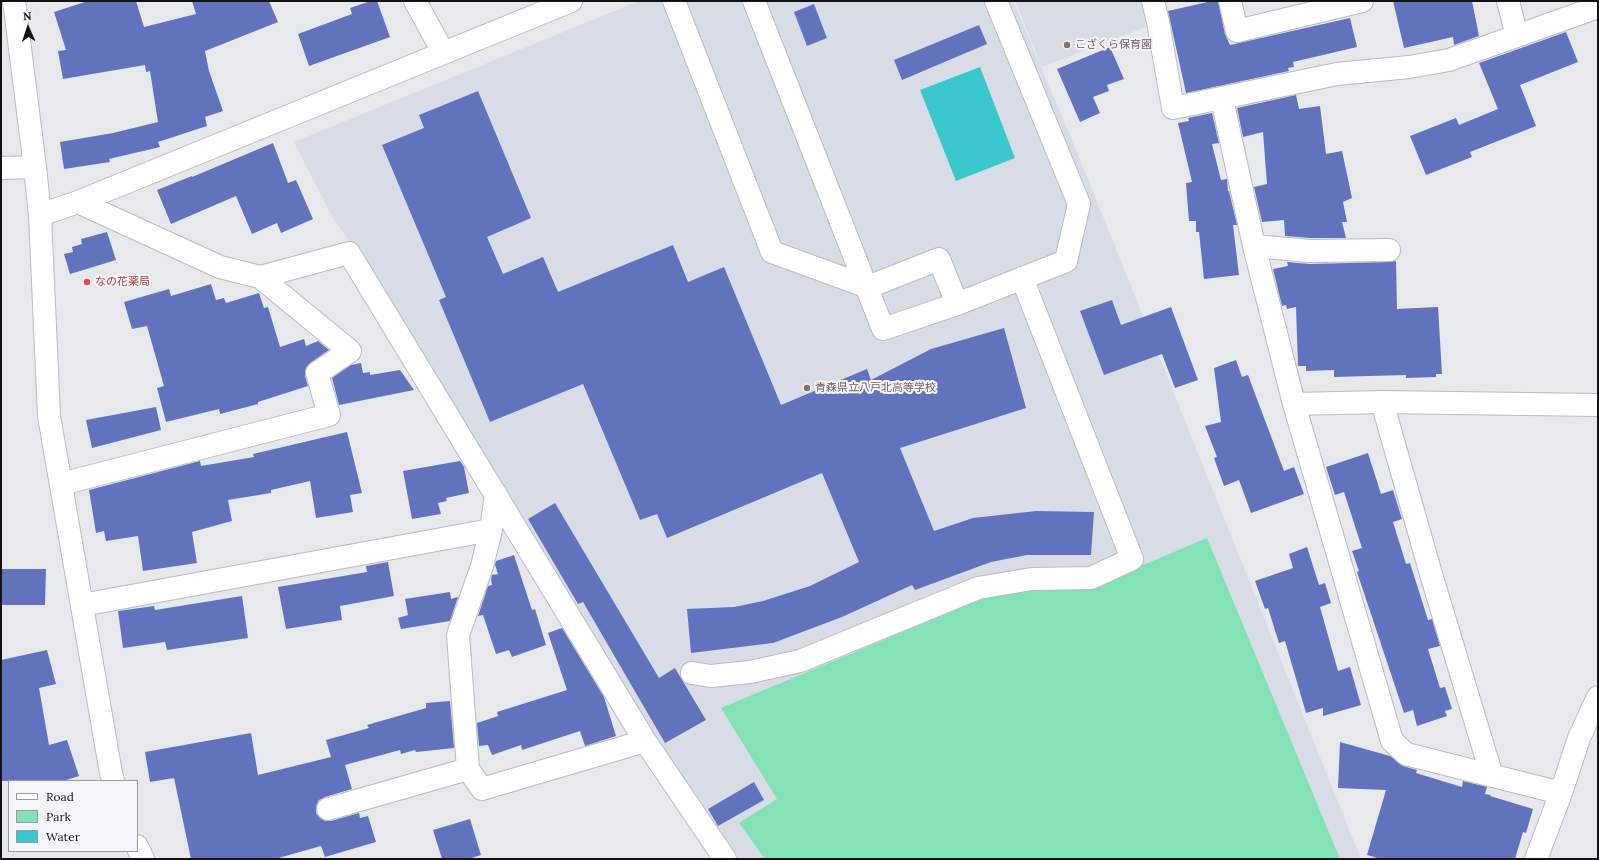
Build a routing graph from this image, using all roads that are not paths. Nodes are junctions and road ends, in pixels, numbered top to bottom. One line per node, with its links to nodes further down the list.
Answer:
1 (415, 1): 13 (street)
2 (571, 1): 13 (street)
3 (674, 1): 23 (street)
4 (754, 1): 23 (street)
5 (996, 1): 22 (street)
6 (1153, 1): 14 (street)
7 (1230, 1): 8 (street)
8 (1362, 1)
9 (1508, 1): 12 (street)
10 (19, 3): 15 (street)
11 (1598, 7): 12 (street)
12 (1517, 36): 14 (street)
13 (443, 52): 17 (street)
14 (1222, 99): 19 (street)
15 (35, 167): 16 (street); 18 (street)
16 (1, 168)
17 (78, 202): 18 (street); 21 (street)
18 (40, 215): 28 (street)
19 (1254, 246): 20 (street); 26 (street)
20 (1389, 250)
21 (260, 277): 28 (street); 29 (street)
22 (1022, 278): 24 (street); 32 (street)
23 (868, 287): 24 (street); 24 (street)
24 (957, 304)
25 (1382, 402): 26 (street); 27 (street); 36 (street)
26 (1294, 404): 36 (street)
27 (1598, 405)
28 (61, 484): 31 (street)
29 (496, 494): 30 (street); 34 (street)
30 (491, 530): 31 (street); 35 (street)
31 (82, 605): 37 (street)
32 (692, 673)
33 (1598, 697): 38 (street)
34 (645, 741): 35 (street); 42 (street)
35 (468, 769): 39 (street)
36 (1492, 776): 38 (street)
37 (113, 780)
38 (1561, 793): 43 (street)
39 (328, 809)
40 (138, 848): 41 (street)
41 (143, 859)
42 (725, 859)
43 (1536, 859)

